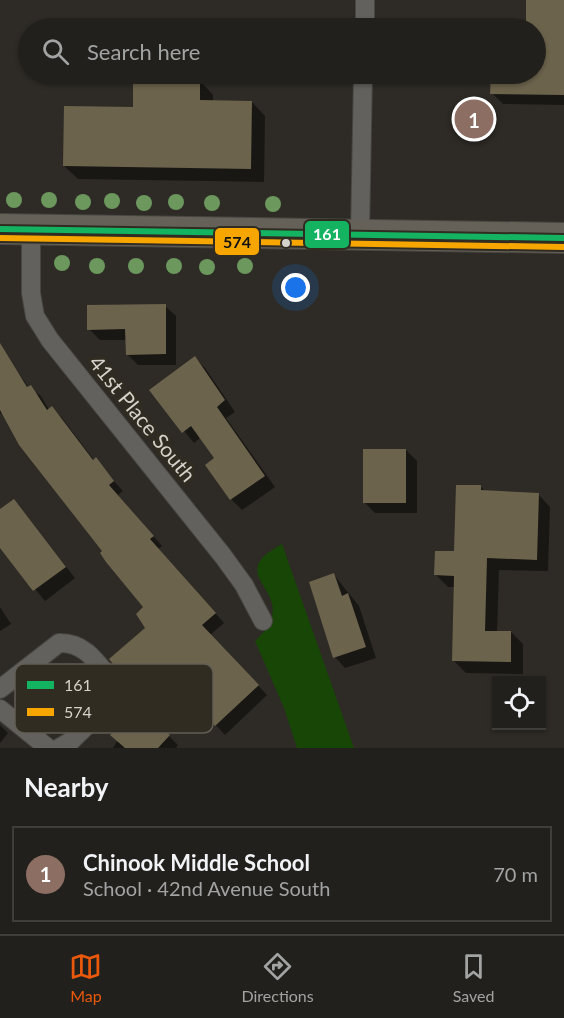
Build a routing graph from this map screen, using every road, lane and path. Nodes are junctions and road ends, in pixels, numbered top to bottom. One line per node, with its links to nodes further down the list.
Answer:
1 (365, 0): 2 (street)
2 (365, 18)
3 (363, 84): 6 (street)
4 (0, 229): 5 (main road)
5 (31, 230): 6 (main road); 8 (street, 41st Place South)
6 (360, 235): 7 (main road)
7 (564, 238)
8 (263, 621)
9 (32, 664): 10 (street)
10 (98, 664)
11 (15, 677): 12 (street)
12 (0, 689)
13 (0, 709): 14 (street)
14 (15, 721)
15 (30, 733): 17 (street)
16 (78, 733): 18 (street)
17 (48, 748)
18 (58, 748)

